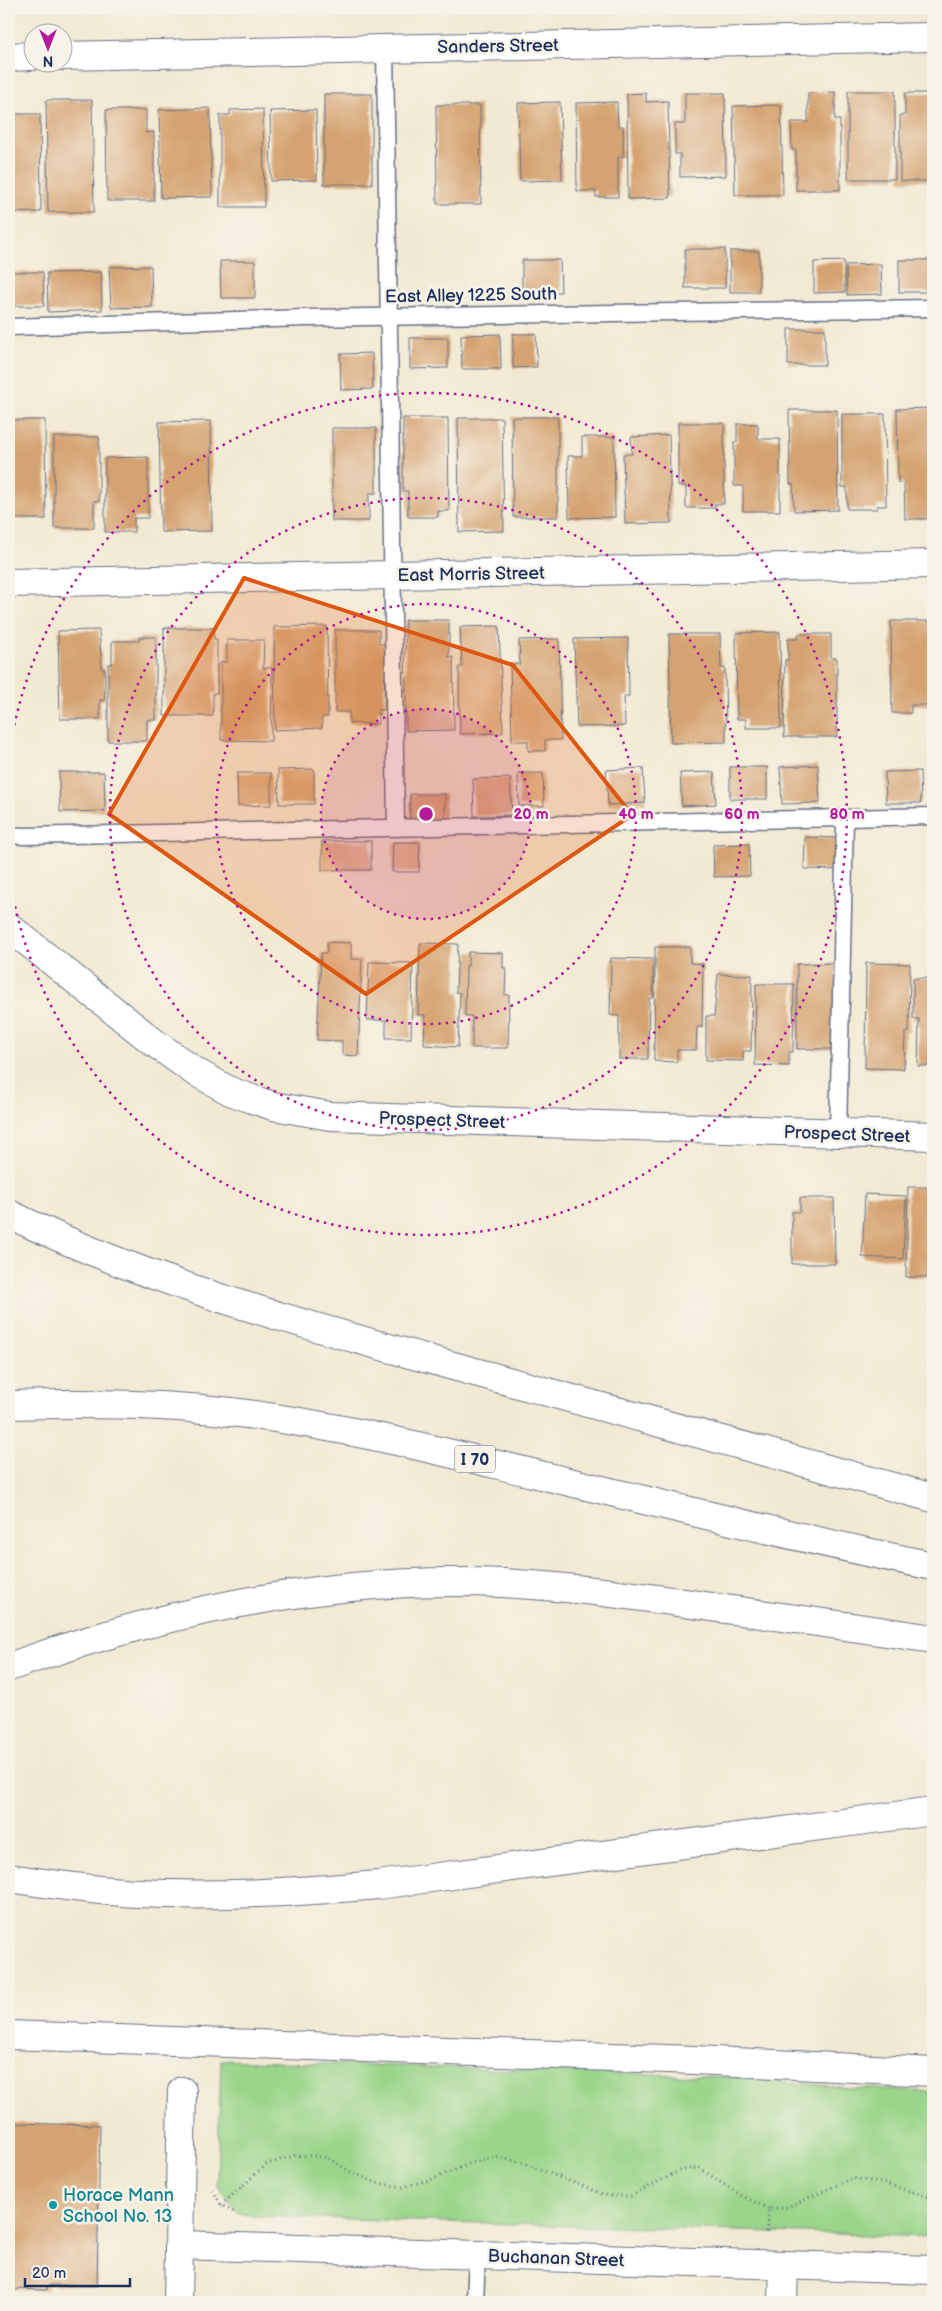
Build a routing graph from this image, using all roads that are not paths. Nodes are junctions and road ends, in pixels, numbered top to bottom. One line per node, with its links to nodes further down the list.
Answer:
1 (933, 37): 2 (main road, Sanders Street)
2 (385, 49): 4 (main road, Sanders Street); 7 (lane)
3 (22, 56): 5 (main road)
4 (72, 56)
5 (9, 57)
6 (933, 308): 7 (lane, East Alley 1225 South)
7 (389, 317): 8 (lane, East Alley 1225 South); 10 (lane)
8 (9, 327)
9 (933, 564): 10 (main road, East Morris Street)
10 (393, 576): 11 (main road, East Morris Street); 14 (lane)
11 (9, 583)
12 (933, 816): 13 (lane)
13 (845, 818): 14 (lane); 17 (lane)
14 (396, 826): 15 (lane)
15 (9, 834)
16 (9, 927): 17 (main road, Prospect Street)
17 (838, 1134): 18 (main road, Prospect Street)
18 (933, 1136)
19 (9, 1214): 21 (main road)
20 (9, 1404): 22 (main road, I 70)
21 (933, 1498)
22 (933, 1566)
23 (933, 1639): 24 (main road)
24 (9, 1667)
25 (933, 1811): 26 (main road)
26 (9, 1878)
27 (9, 2035): 28 (main road)
28 (933, 2072)
29 (182, 2091): 30 (main road)
30 (180, 2245): 31 (main road, Buchanan Street); 34 (main road)
31 (476, 2255): 32 (main road, Buchanan Street); 35 (lane)
32 (784, 2265): 33 (main road, Buchanan Street); 36 (main road)
33 (933, 2270)
34 (178, 2302)
35 (476, 2302)
36 (783, 2302)

